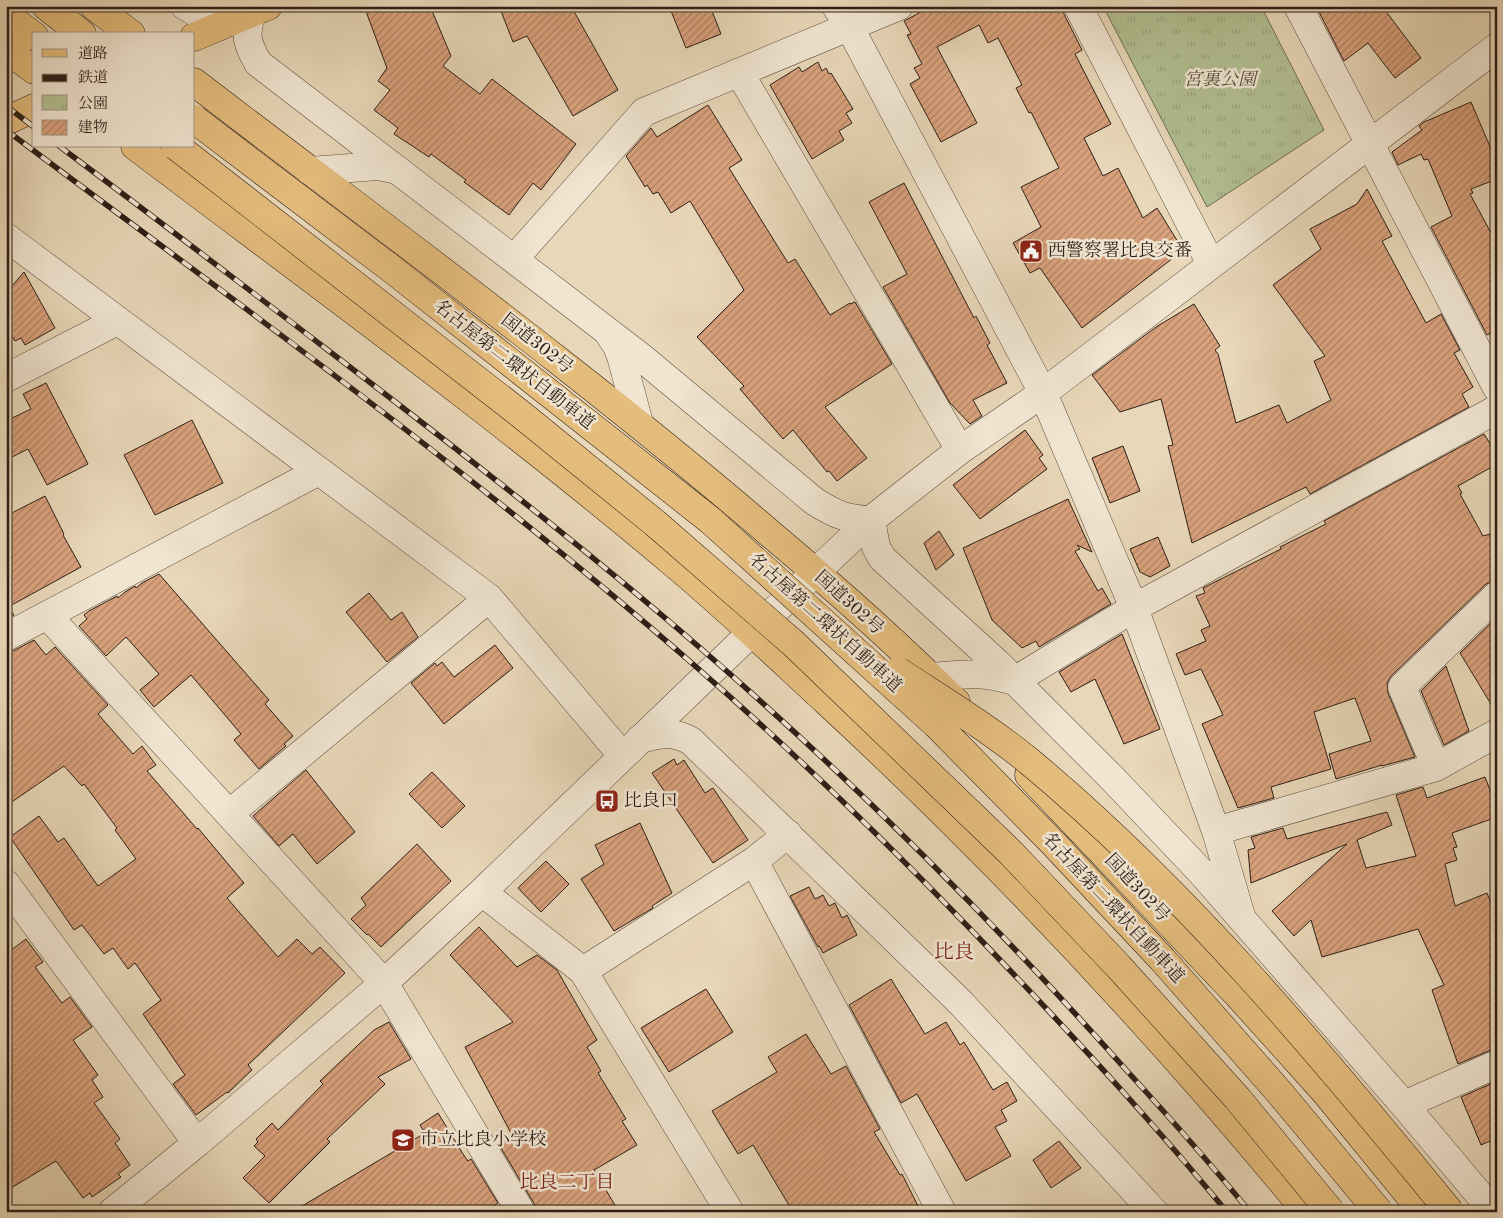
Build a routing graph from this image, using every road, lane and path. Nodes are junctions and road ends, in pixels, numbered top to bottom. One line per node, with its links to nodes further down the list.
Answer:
1 (46, 6): 11 (main road)
2 (94, 6): 12 (main road)
3 (185, 6): 10 (street)
4 (899, 6): 9 (street)
5 (1078, 6): 30 (street)
6 (1298, 6): 23 (street)
7 (260, 10): 10 (main road); 26 (street)
8 (6, 15): 13 (main road)
9 (842, 16): 18 (street); 35 (street)
10 (220, 26): 14 (main road)
11 (79, 32)
12 (128, 32)
13 (32, 34)
14 (195, 38)
15 (1497, 47): 23 (street)
16 (6, 49): 17 (main road)
17 (32, 68)
18 (739, 72): 29 (street); 38 (street)
19 (195, 83): 27 (main road, 国道302号)
20 (32, 109): 22 (main road)
21 (195, 120): 46 (main road, 名古屋第二環状自動車道, bridge)
22 (6, 121)
23 (1368, 144): 30 (street); 34 (street)
24 (138, 148): 47 (main road)
25 (179, 148): 72 (main road, 名古屋第二環状自動車道, bridge)
26 (398, 170): 27 (street); 29 (street)
27 (310, 171): 37 (main road, 国道302号)
28 (6, 237): 31 (street)
29 (514, 259): 32 (street)
30 (1212, 264): 35 (street)
31 (117, 321): 33 (street); 39 (street)
32 (607, 331): 37 (street); 40 (street)
33 (6, 378)
34 (1497, 388)
35 (1043, 393): 38 (street); 44 (street)
36 (1497, 408): 44 (street)
37 (639, 423): 41 (main road, 国道302号)
38 (960, 450): 40 (street)
39 (320, 471): 43 (street); 45 (street)
40 (871, 520): 41 (street); 50 (street)
41 (815, 572): 47 (street); 49 (main road, 国道302号)
42 (1497, 594): 53 (street)
43 (489, 598): 52 (street); 54 (street)
44 (1134, 608): 50 (street); 55 (street)
45 (47, 615): 48 (street); 54 (street)
46 (828, 625): 73 (main road, 名古屋第二環状自動車道, bridge); 75 (main road, bridge)
47 (752, 632): 52 (street); 71 (main road)
48 (6, 638)
49 (932, 677): 50 (street); 74 (main road, 国道302号)
50 (1014, 681): 60 (street)
51 (1497, 733): 53 (street)
52 (631, 747): 56 (street); 59 (street)
53 (1436, 767): 55 (street)
54 (229, 814): 62 (street)
55 (1216, 831): 60 (street)
56 (788, 834): 57 (street); 70 (street)
57 (754, 861): 61 (street); 69 (street)
58 (6, 884): 65 (street)
59 (482, 892): 61 (street); 62 (street)
60 (1241, 916): 64 (street)
61 (583, 971): 68 (street)
62 (384, 983): 65 (street); 67 (street)
63 (1497, 1064): 64 (street)
64 (1404, 1105): 76 (street)
65 (197, 1143): 66 (street)
66 (112, 1212)
67 (521, 1212)
68 (730, 1212)
69 (942, 1212)
70 (1154, 1212)
71 (1307, 1212)
72 (1331, 1212)
73 (1379, 1212)
74 (1423, 1212)
75 (1450, 1212)
76 (1494, 1212)

